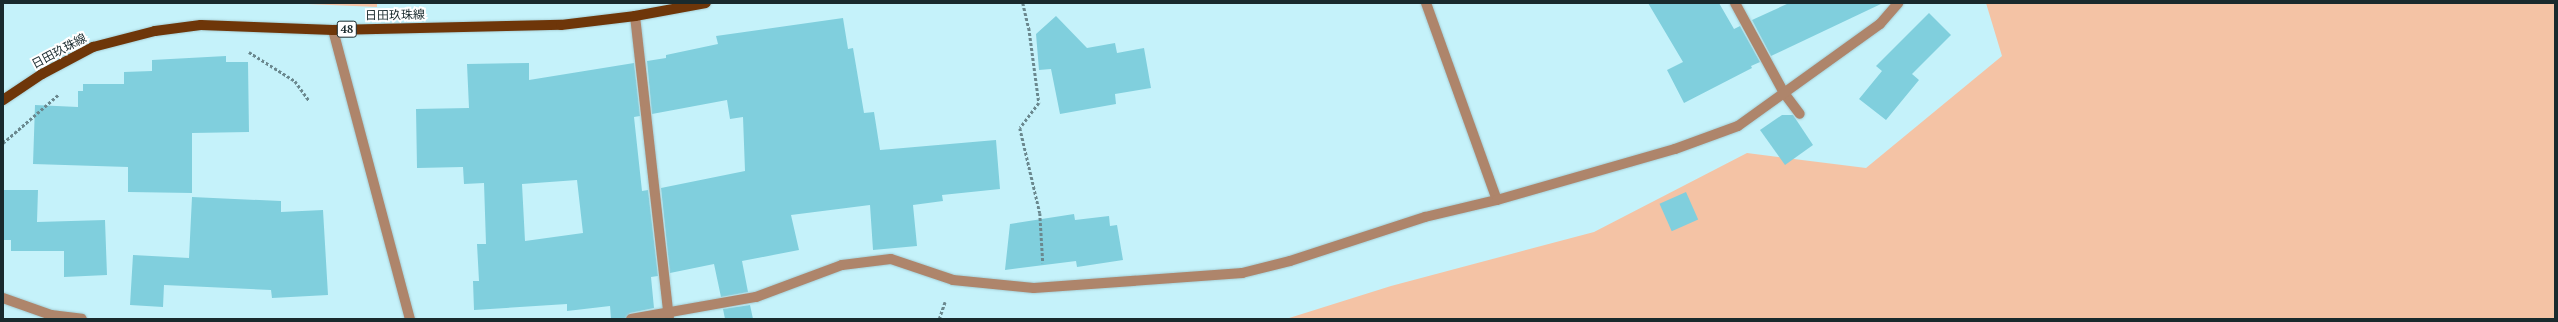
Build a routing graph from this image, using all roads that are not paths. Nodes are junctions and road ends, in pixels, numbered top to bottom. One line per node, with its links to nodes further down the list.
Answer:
1 (706, 3): 5 (main road, 日田玖珠線 / 48)
2 (1426, 3): 10 (street)
3 (1735, 3): 7 (street)
4 (1898, 3): 7 (street)
5 (636, 16): 6 (main road, 日田玖珠線 / 48); 12 (street)
6 (334, 30): 8 (main road, 日田玖珠線 / 48); 14 (street)
7 (1784, 92): 9 (street); 10 (street)
8 (3, 100)
9 (1800, 114)
10 (1497, 200): 12 (street)
11 (3, 298): 13 (street)
12 (669, 316): 15 (street)
13 (82, 319)
14 (410, 319)
15 (631, 319)

